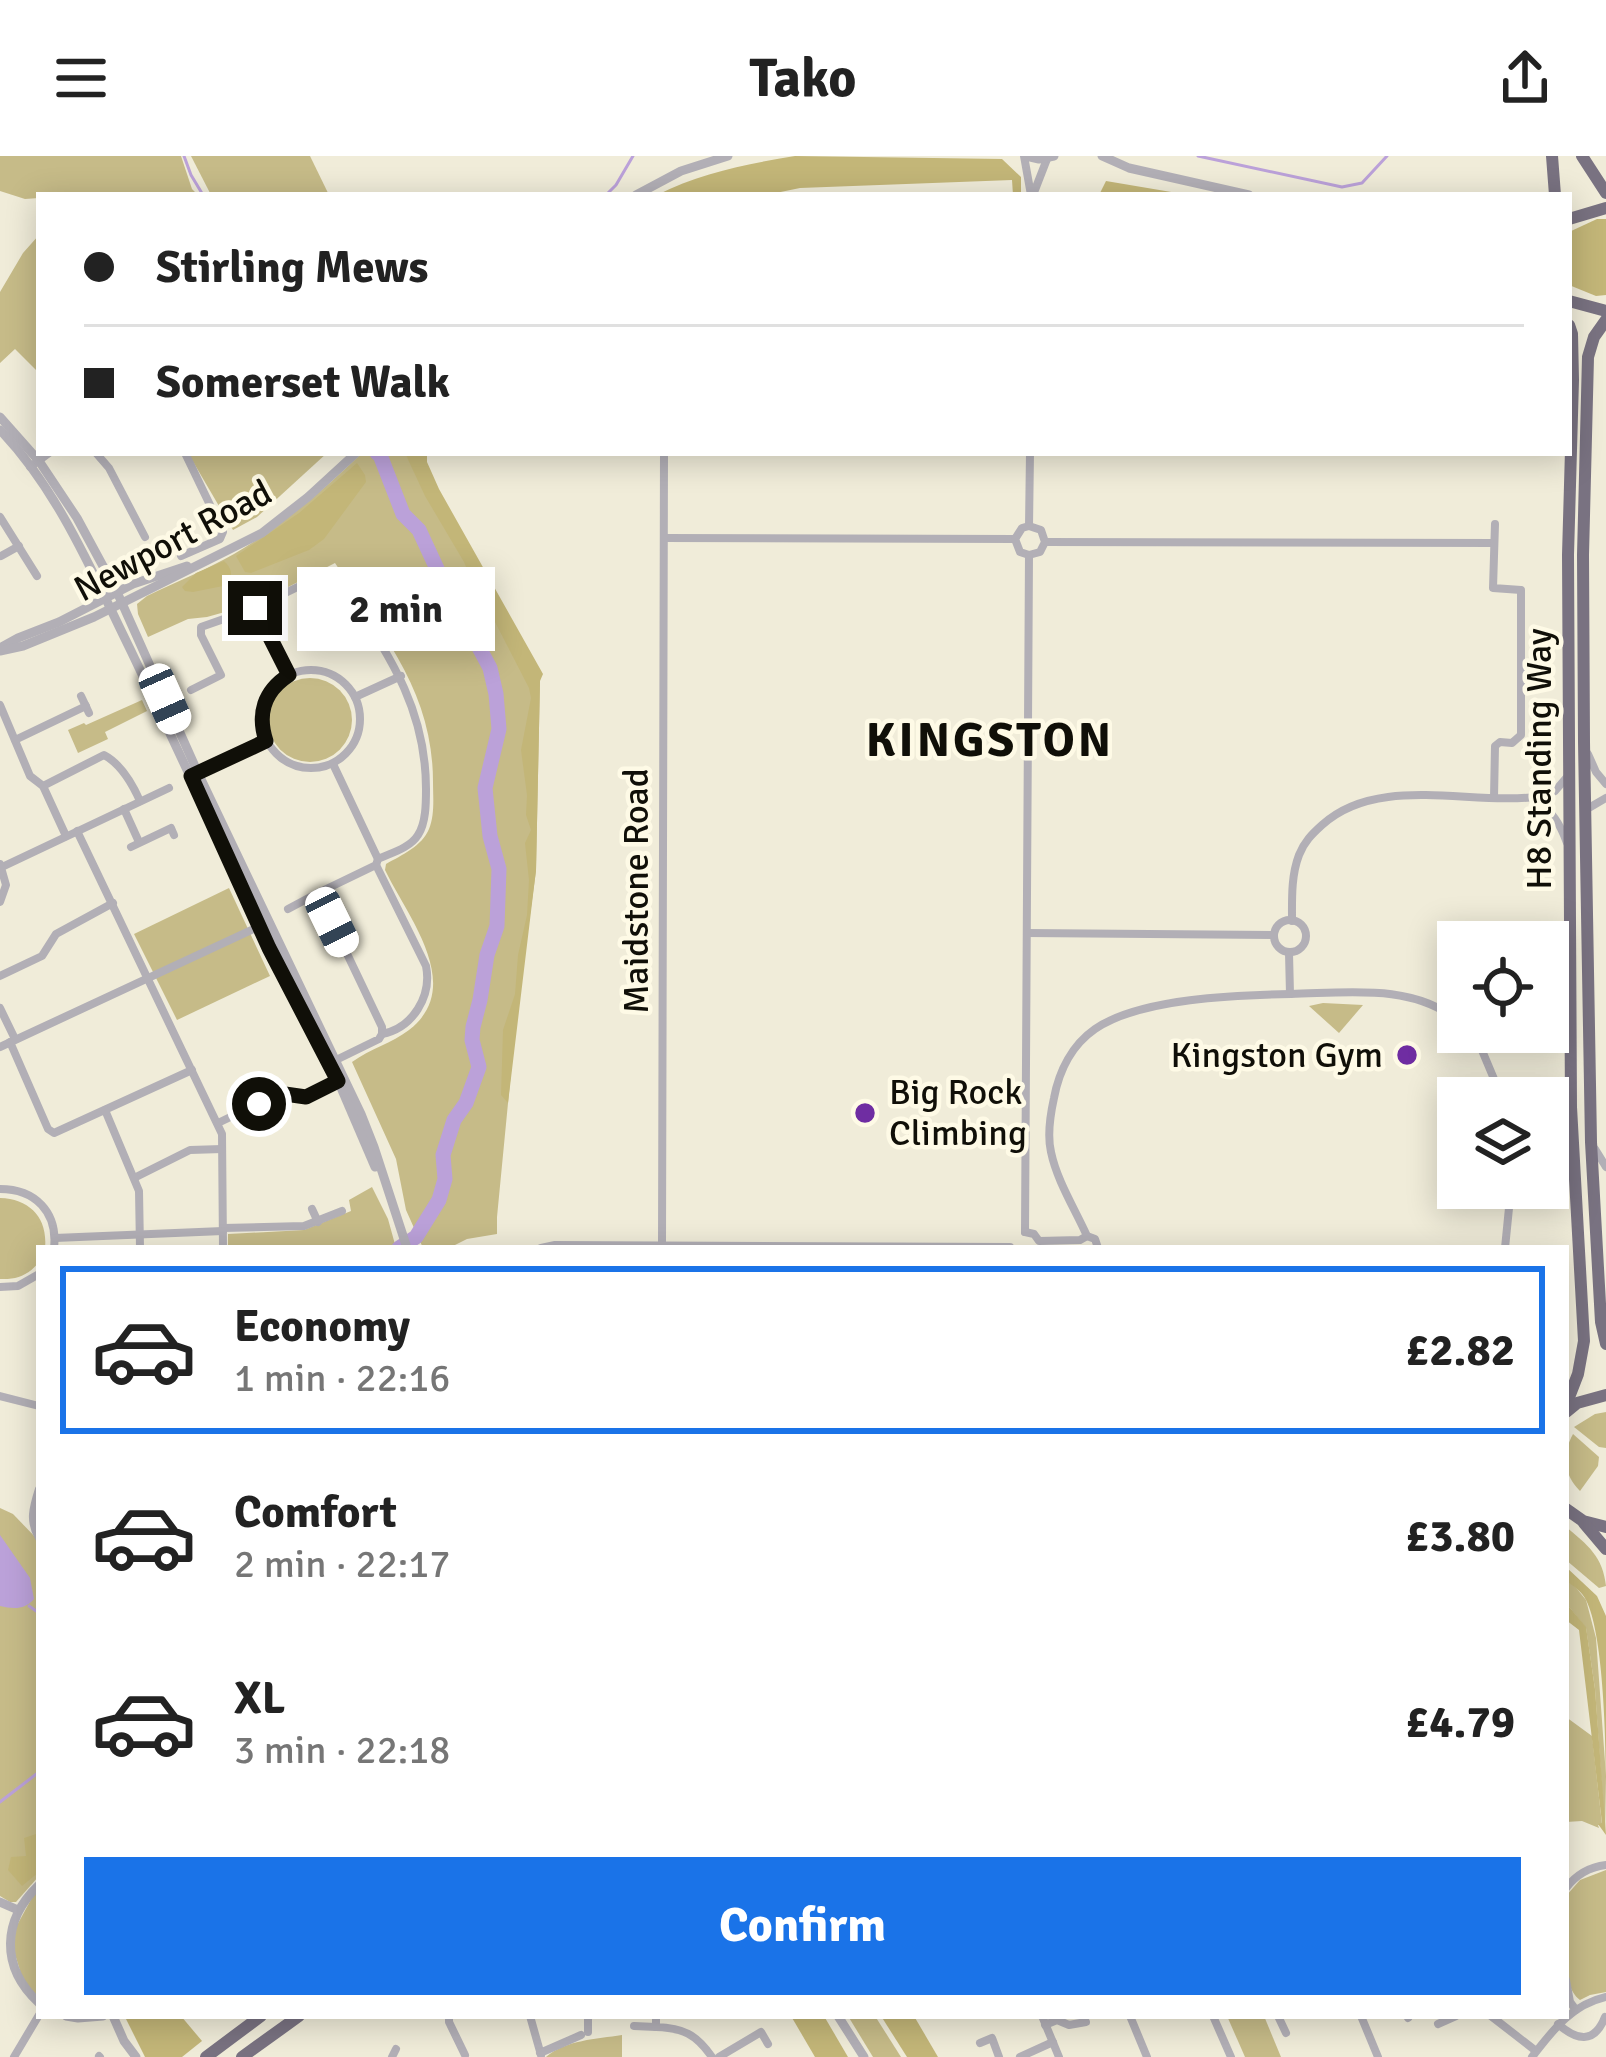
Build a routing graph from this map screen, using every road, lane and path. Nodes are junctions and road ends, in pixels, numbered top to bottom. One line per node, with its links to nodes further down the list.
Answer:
1 (728, 156): 7 (street)
2 (1025, 156): 6 (street); 8 (street)
3 (1102, 156): 10 (street)
4 (1552, 156): 11 (highway)
5 (1582, 156): 12 (highway)
6 (1051, 157): 9 (street)
7 (642, 192)
8 (1031, 192)
9 (1034, 192)
10 (1235, 192)
11 (1555, 192)
12 (1606, 193)
13 (1606, 208): 14 (highway)
14 (1572, 218)
15 (1572, 302): 16 (highway)
16 (1606, 316): 18 (highway, H8 Standing Way)
17 (1572, 360): 18 (highway, H8 Standing Way)
18 (1580, 381): 53 (highway, H8 Standing Way); 55 (highway, H8 Standing Way)
19 (0, 417): 20 (street)
20 (4, 434): 27 (street)
21 (45, 456): 27 (street)
22 (99, 456): 31 (street)
23 (187, 456): 39 (street)
24 (353, 456): 41 (street, Newport Road)
25 (664, 456): 32 (street, Maidstone Road)
26 (1030, 456): 30 (street)
27 (34, 464): 41 (street); 42 (street)
28 (0, 517): 35 (street)
29 (1495, 524): 36 (street)
30 (1029, 526): 33 (street); 34 (street)
31 (146, 537)
32 (664, 538): 33 (street); 112 (street, Maidstone Road)
33 (1016, 539): 37 (street)
34 (1045, 542): 36 (street); 37 (street)
35 (19, 546): 38 (street); 40 (street)
36 (1494, 547): 60 (street)
37 (1029, 555): 78 (street)
38 (1, 556)
39 (181, 556)
40 (37, 576)
41 (120, 598): 42 (street, Newport Road); 56 (street)
42 (108, 604): 44 (street, Newport Road); 56 (street)
43 (255, 608): 45 (street); 46 (street); 47 (street)
44 (0, 650)
45 (289, 675): 49 (street); 52 (street)
46 (401, 676): 49 (street); 70 (street)
47 (191, 690)
48 (81, 696): 51 (street)
49 (355, 698): 54 (street)
50 (0, 705): 51 (street)
51 (8, 736): 58 (street)
52 (266, 741): 54 (street); 56 (street)
53 (1584, 742): 57 (street); 65 (highway, H8 Standing Way)
54 (334, 764): 70 (street)
55 (1570, 770): 61 (street); 69 (highway, H8 Standing Way)
56 (195, 775): 77 (street)
57 (1606, 784)
58 (44, 786): 63 (street); 68 (street)
59 (169, 788): 63 (street)
60 (1494, 797): 61 (street); 76 (street)
61 (1534, 797): 69 (street)
62 (1606, 798): 65 (street)
63 (140, 800): 64 (street)
64 (124, 809): 66 (street); 67 (street)
65 (1585, 810): 94 (highway, H8 Standing Way)
66 (77, 831): 68 (street); 74 (street)
67 (175, 835)
68 (66, 836): 71 (street)
69 (1570, 854): 91 (highway, H8 Standing Way)
70 (377, 862): 72 (street); 86 (street)
71 (1, 865): 73 (street)
72 (318, 892): 75 (street); 86 (street)
73 (0, 902)
74 (113, 903): 81 (street); 82 (street)
75 (288, 909)
76 (1292, 920): 79 (street); 80 (street)
77 (264, 924): 82 (street); 88 (street); 90 (street)
78 (1027, 932): 79 (street); 108 (street)
79 (1274, 935): 80 (street)
80 (1289, 952): 83 (street)
81 (0, 976)
82 (148, 978): 87 (street); 89 (street)
83 (1290, 994): 85 (street); 110 (street)
84 (0, 1008): 87 (street)
85 (1437, 1008)
86 (382, 1034): 88 (street)
87 (8, 1043): 92 (street)
88 (334, 1061): 90 (street)
89 (192, 1070): 92 (street); 93 (street)
90 (340, 1079): 93 (street); 115 (street)
91 (1571, 1107): 98 (highway, H8 Standing Way)
92 (105, 1110): 99 (street)
93 (218, 1123): 95 (street)
94 (1591, 1142): 97 (street); 105 (highway, H8 Standing Way)
95 (223, 1149): 99 (street); 107 (street)
96 (1569, 1156): 98 (street)
97 (1606, 1167)
98 (1574, 1168): 126 (highway, H8 Standing Way)
99 (134, 1178): 109 (street)
100 (0, 1189): 111 (street)
101 (1605, 1198): 105 (street)
102 (312, 1209): 106 (street)
103 (1509, 1209): 120 (street)
104 (342, 1211): 106 (street)
105 (1596, 1219): 123 (highway, H8 Standing Way)
106 (319, 1222): 107 (street)
107 (223, 1230): 109 (street); 114 (street)
108 (1025, 1232): 118 (street); 119 (street)
109 (140, 1235): 111 (street); 113 (street)
110 (1082, 1241): 119 (street)
111 (55, 1243)
112 (662, 1244): 116 (street); 117 (street)
113 (140, 1245)
114 (223, 1245)
115 (406, 1245)
116 (555, 1245)
117 (778, 1245)
118 (1011, 1245)
119 (1039, 1245)
120 (1505, 1245)
121 (36, 1276): 122 (street)
122 (0, 1287)
123 (1606, 1344)
124 (1606, 1395): 128 (highway)
125 (0, 1396): 127 (street)
126 (1569, 1400)
127 (36, 1405)
128 (1569, 1407)
129 (36, 1499): 133 (street)
130 (1569, 1511): 131 (highway)
131 (1582, 1521): 132 (highway); 134 (highway)
132 (1606, 1527)
133 (36, 1533)
134 (1606, 1549)
135 (1606, 1865): 136 (street)
136 (1569, 1885)
137 (36, 1889): 139 (street)
138 (0, 1902): 139 (street)
139 (18, 1910): 140 (street)
140 (5, 1938): 143 (street)
141 (1569, 1996): 144 (street)
142 (1606, 1996): 144 (street)
143 (36, 2000)
144 (1576, 2010): 145 (street)
145 (1569, 2015)
146 (1605, 2017): 167 (street)
147 (36, 2019): 178 (street)
148 (114, 2019): 179 (street)
149 (257, 2019): 180 (highway)
150 (295, 2019): 181 (highway)
151 (449, 2019): 177 (street)
152 (531, 2019): 176 (street)
153 (587, 2019): 176 (street)
154 (754, 2019): 169 (street)
155 (840, 2019): 183 (street)
156 (1131, 2019): 187 (street)
157 (1214, 2019): 188 (street)
158 (1279, 2019): 170 (street)
159 (1362, 2019): 189 (street)
160 (1449, 2019): 166 (street)
161 (1494, 2019): 175 (street)
162 (1564, 2019): 167 (street)
163 (1044, 2020): 165 (street); 171 (street)
164 (656, 2022): 168 (street); 182 (street)
165 (1086, 2022)
166 (1438, 2024)
167 (1558, 2024): 175 (street)
168 (634, 2026)
169 (761, 2032): 172 (street); 182 (street)
170 (1286, 2033)
171 (1053, 2042): 185 (street); 186 (street)
172 (768, 2044)
173 (980, 2044): 184 (street)
174 (477, 2054): 177 (street)
175 (1534, 2054)
176 (541, 2055)
177 (465, 2056)
178 (14, 2057)
179 (136, 2057)
180 (206, 2057)
181 (242, 2057)
182 (715, 2057)
183 (864, 2057)
184 (999, 2057)
185 (1020, 2057)
186 (1059, 2057)
187 (1147, 2057)
188 (1231, 2057)
189 (1378, 2057)

